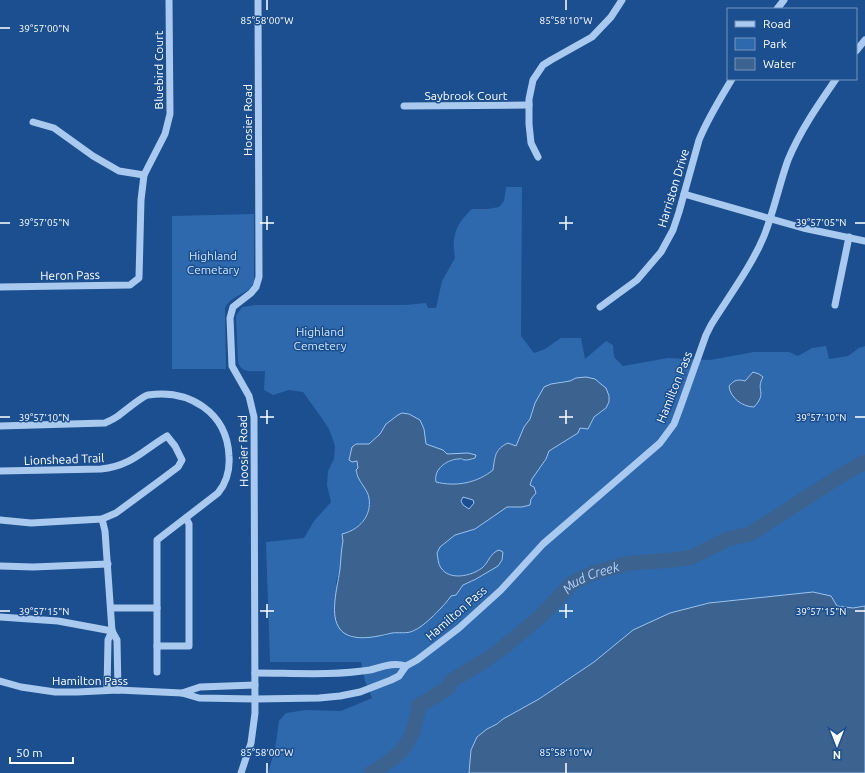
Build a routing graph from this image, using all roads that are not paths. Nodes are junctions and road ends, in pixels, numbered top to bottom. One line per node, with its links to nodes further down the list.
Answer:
1 (169, 0): 14 (street, Bluebird Court)
2 (258, 0): 37 (street, Hoosier Road)
3 (622, 0): 10 (street)
4 (784, 0): 5 (street)
5 (778, 8)
6 (865, 40): 7 (street)
7 (857, 50)
8 (731, 80): 15 (street, Harriston Drive)
9 (835, 80): 16 (street, Hamilton Pass)
10 (529, 105): 11 (street, Saybrook Court); 13 (street)
11 (404, 106)
12 (32, 122): 14 (street)
13 (538, 157)
14 (144, 176): 19 (street, Bluebird Court)
15 (684, 194): 16 (street); 22 (street, Harriston Drive)
16 (769, 219): 17 (street); 35 (street, Hamilton Pass)
17 (849, 237): 18 (street); 21 (street)
18 (865, 241)
19 (139, 278): 20 (street, Heron Pass)
20 (0, 287)
21 (835, 305)
22 (600, 307)
23 (0, 426): 25 (street)
24 (0, 471): 27 (street, Lionshead Trail)
25 (186, 518): 31 (street); 34 (street)
26 (0, 520): 27 (street)
27 (102, 520): 28 (street)
28 (108, 564): 29 (street); 30 (street)
29 (0, 566)
30 (111, 608): 31 (street); 33 (street)
31 (157, 608): 34 (street)
32 (0, 617): 33 (street)
33 (112, 631): 40 (street); 41 (street)
34 (157, 646): 36 (street)
35 (406, 666): 37 (street); 43 (street, Hamilton Pass)
36 (157, 672)
37 (255, 672): 39 (street, Hoosier Road)
38 (0, 681): 40 (street, Hamilton Pass)
39 (255, 685): 42 (street, Hamilton Pass); 43 (street, Hoosier Road)
40 (107, 690): 41 (street, Hamilton Pass)
41 (118, 690): 42 (street, Hamilton Pass)
42 (182, 693): 43 (street, Hamilton Pass)
43 (255, 699): 44 (street, Hoosier Road)
44 (241, 773)

